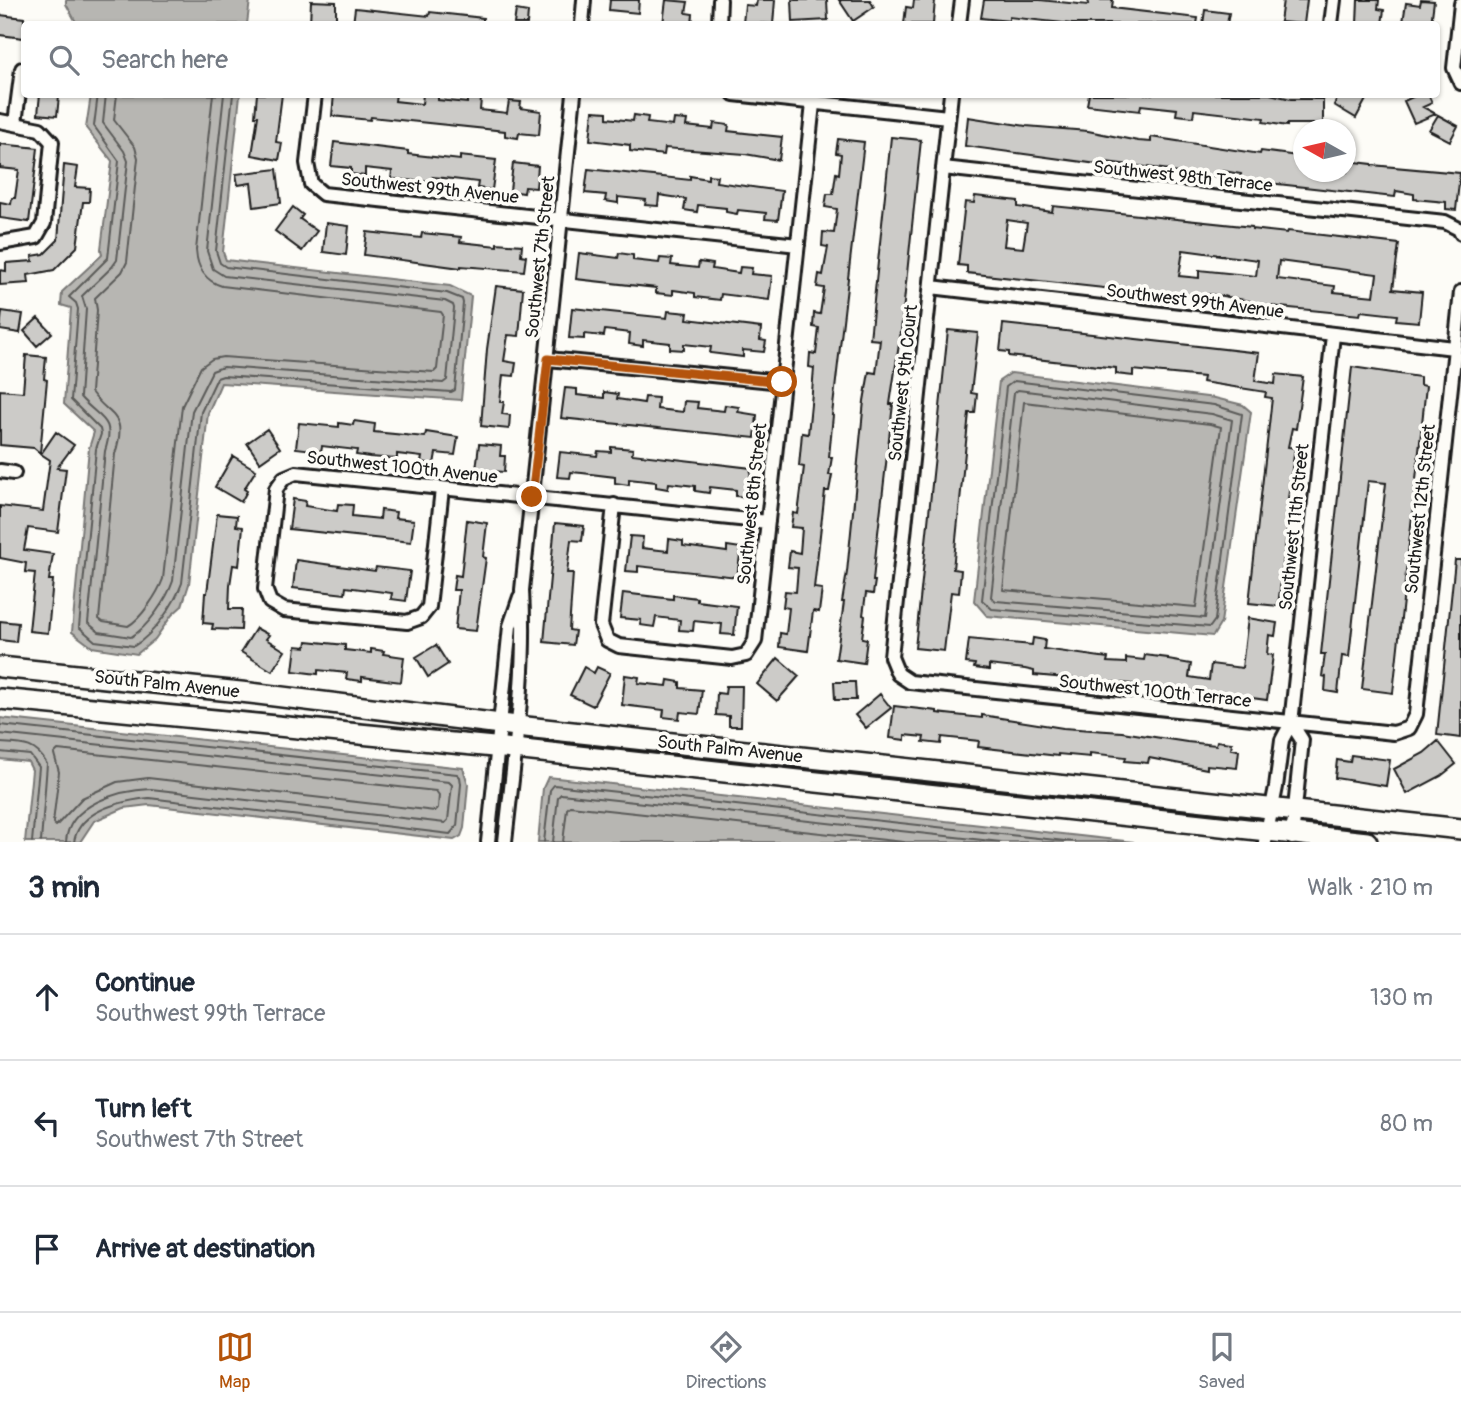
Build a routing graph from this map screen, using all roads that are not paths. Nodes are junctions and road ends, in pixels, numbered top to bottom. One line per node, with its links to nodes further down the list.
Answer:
1 (584, 0): 6 (street)
2 (720, 0): 7 (street)
3 (961, 0): 8 (street)
4 (1334, 0): 9 (street)
5 (1461, 4): 11 (street)
6 (582, 21)
7 (719, 21)
8 (959, 21)
9 (1331, 21)
10 (21, 77): 19 (street)
11 (1460, 83)
12 (315, 98): 21 (street, Southwest 99th Avenue)
13 (574, 98): 21 (street, Southwest 7th Street)
14 (766, 98): 16 (street)
15 (950, 98): 17 (street, Southwest 9th Court)
16 (813, 104): 17 (street); 24 (street, Southwest 8th Street)
17 (948, 117): 20 (street, Southwest 9th Court)
18 (0, 121): 19 (street)
19 (15, 123): 23 (street)
20 (943, 168): 22 (street, Southwest 98th Terrace); 25 (street, Southwest 9th Court)
21 (562, 220): 24 (street, Southwest 99th Avenue); 29 (street, Southwest 7th Street)
22 (1460, 231)
23 (0, 243)
24 (798, 245): 30 (street, Southwest 8th Street)
25 (931, 287): 27 (street, Southwest 99th Avenue); 39 (street, Southwest 9th Court)
26 (1461, 292): 28 (street, Southwest 12th Street)
27 (1333, 335): 28 (street, Southwest 99th Avenue); 41 (street, Southwest 11th Street)
28 (1454, 348): 43 (street, Southwest 12th Street)
29 (548, 359): 30 (street); 34 (street, Southwest 7th Street)
30 (782, 382): 36 (street, Southwest 8th Street)
31 (0, 471): 32 (street)
32 (14, 473)
33 (442, 489): 33 (street, Southwest 100th Avenue); 34 (street, Southwest 100th Avenue)
34 (532, 497): 35 (street, Southwest 100th Avenue); 37 (street, Southwest 7th Street)
35 (614, 505): 36 (street, Southwest 100th Avenue); 36 (street, Southwest 8th Street)
36 (768, 522)
37 (522, 590): 42 (street, Southwest 7th Street); 42 (street, Southwest 7th Street)
38 (0, 667): 42 (main road, South Palm Avenue)
39 (898, 674): 41 (street, Southwest 100th Terrace)
40 (0, 698): 44 (main road, South Palm Avenue)
41 (1291, 723): 43 (street, Southwest 100th Terrace); 45 (street, Southwest 11th Street); 46 (street, Southwest 11th Street)
42 (509, 725): 44 (street, Southwest 7th Street); 45 (main road, South Palm Avenue)
43 (1409, 728)
44 (506, 748): 48 (main road, South Palm Avenue); 50 (street, Southwest 7th Street); 51 (street, Southwest 7th Street)
45 (1271, 808): 46 (main road, South Palm Avenue); 48 (street, Southwest 11th Street)
46 (1295, 811): 47 (main road, South Palm Avenue); 49 (street, Southwest 11th Street)
47 (1461, 829)
48 (1266, 837): 49 (main road, South Palm Avenue)
49 (1292, 838): 52 (main road, South Palm Avenue)
50 (488, 842)
51 (505, 842)
52 (1367, 842)

